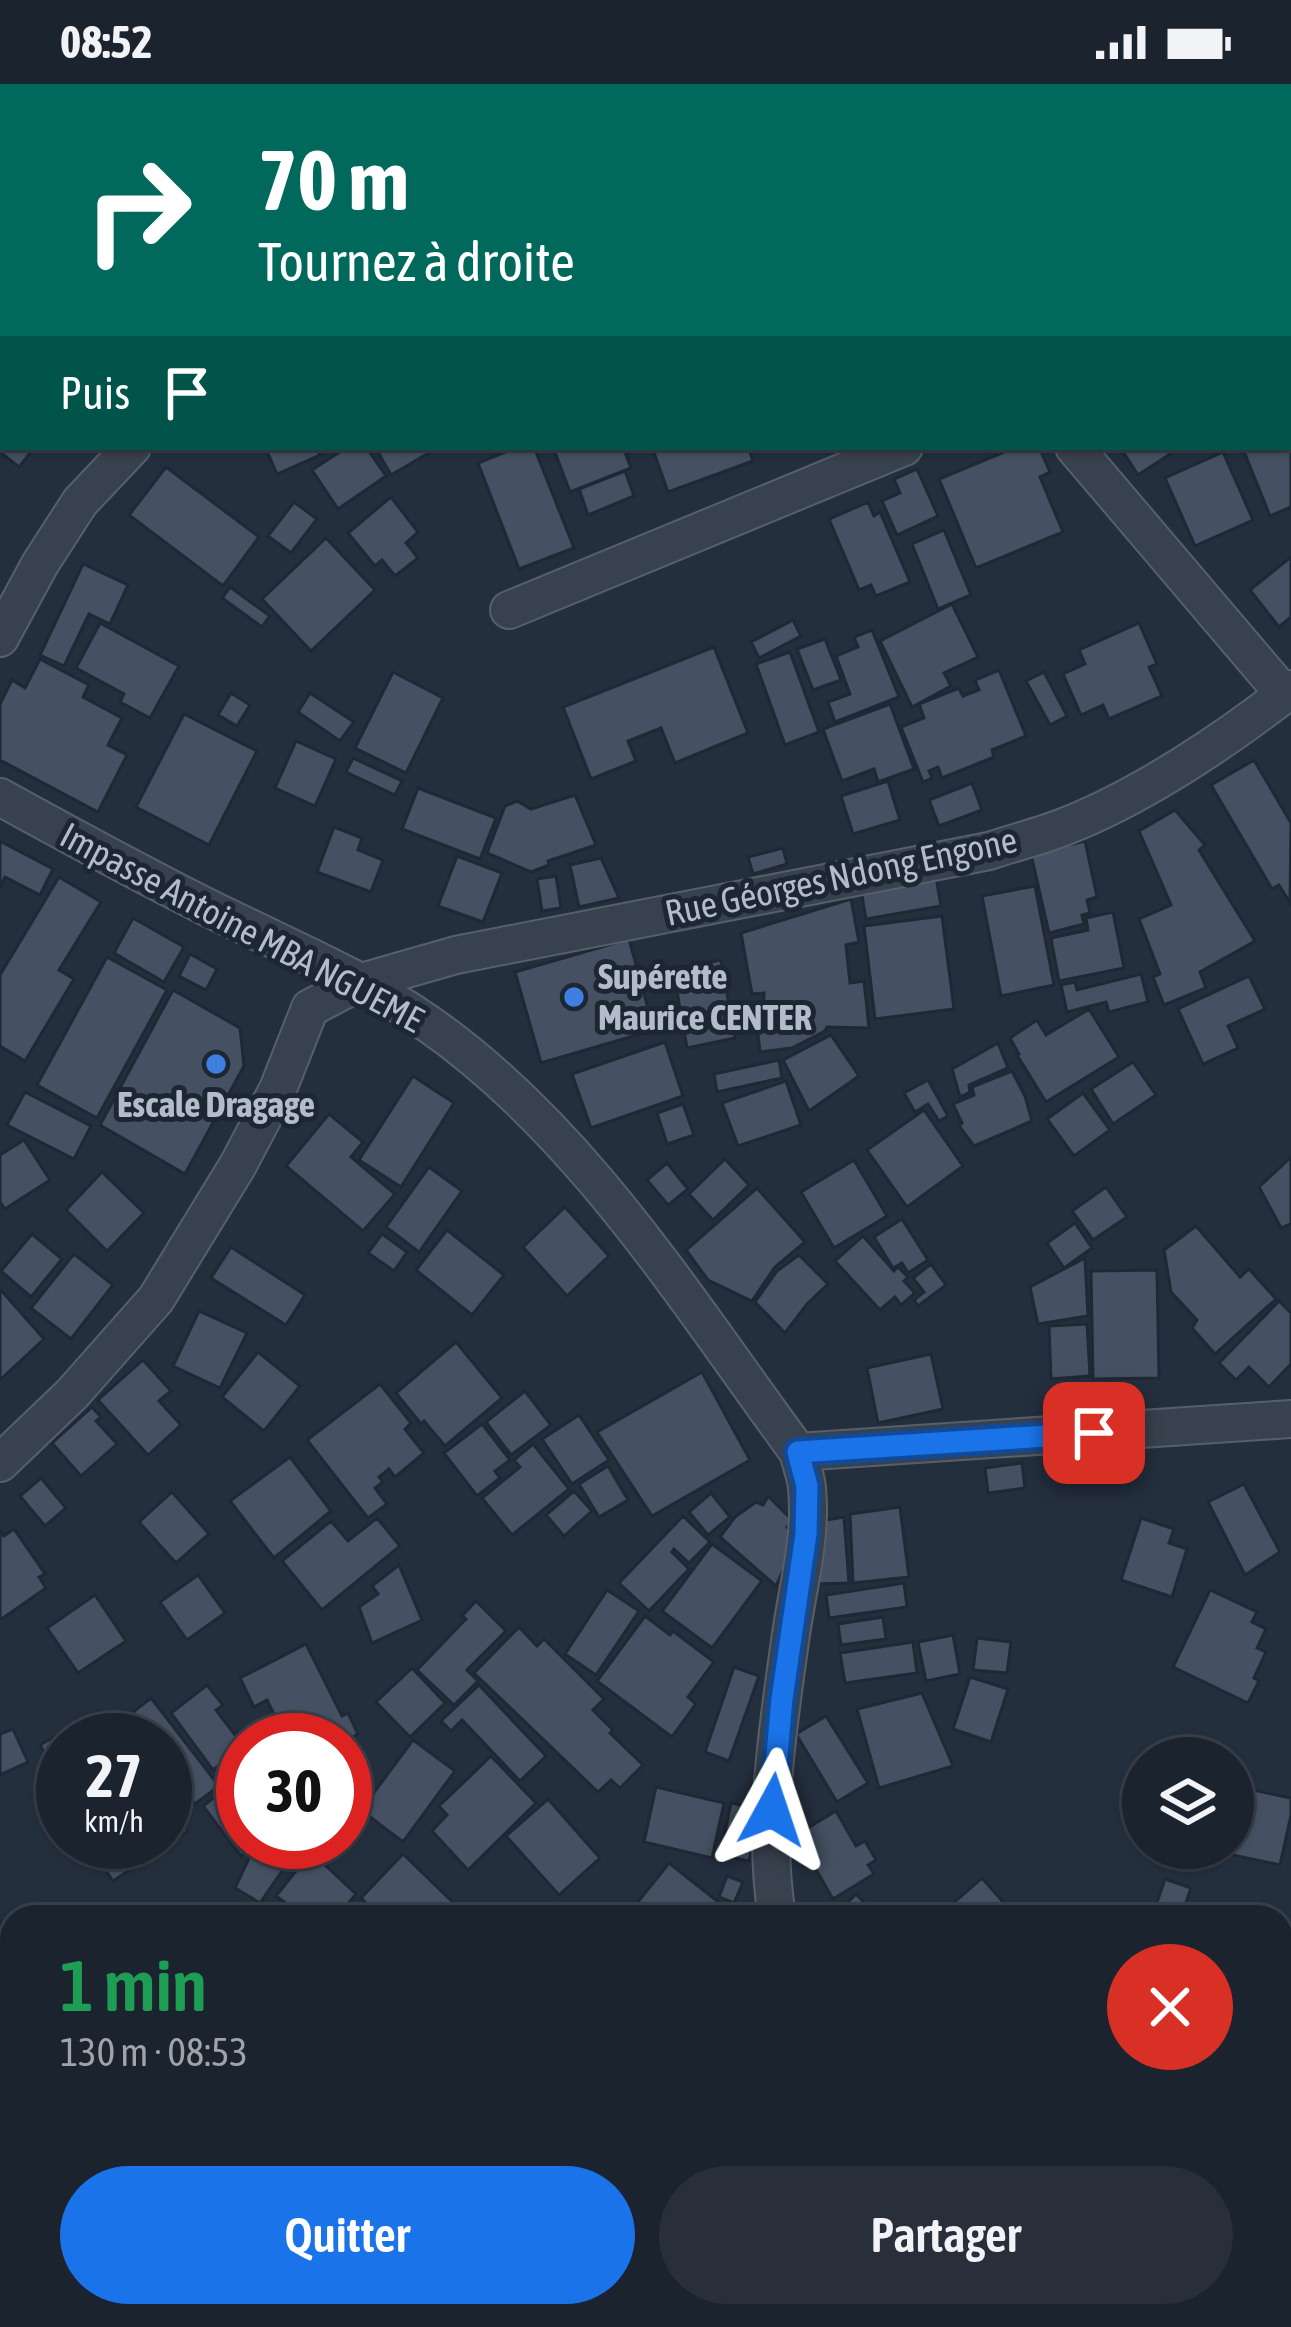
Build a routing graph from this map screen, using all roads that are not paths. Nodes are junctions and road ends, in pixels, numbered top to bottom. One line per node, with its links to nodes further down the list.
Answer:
1 (129, 450): 5 (street)
2 (897, 450): 4 (street)
3 (1077, 450): 6 (street)
4 (509, 610)
5 (0, 638)
6 (1287, 691): 8 (street, Rue Géorges Ndong Engone)
7 (0, 797): 8 (street, Impasse Antoine MBA NGUEME)
8 (358, 983): 10 (street, Impasse Antoine MBA NGUEME); 11 (street, Rue Géorges Ndong Engone)
9 (1291, 1419): 10 (street)
10 (798, 1452): 12 (street)
11 (0, 1463)
12 (776, 1905)

